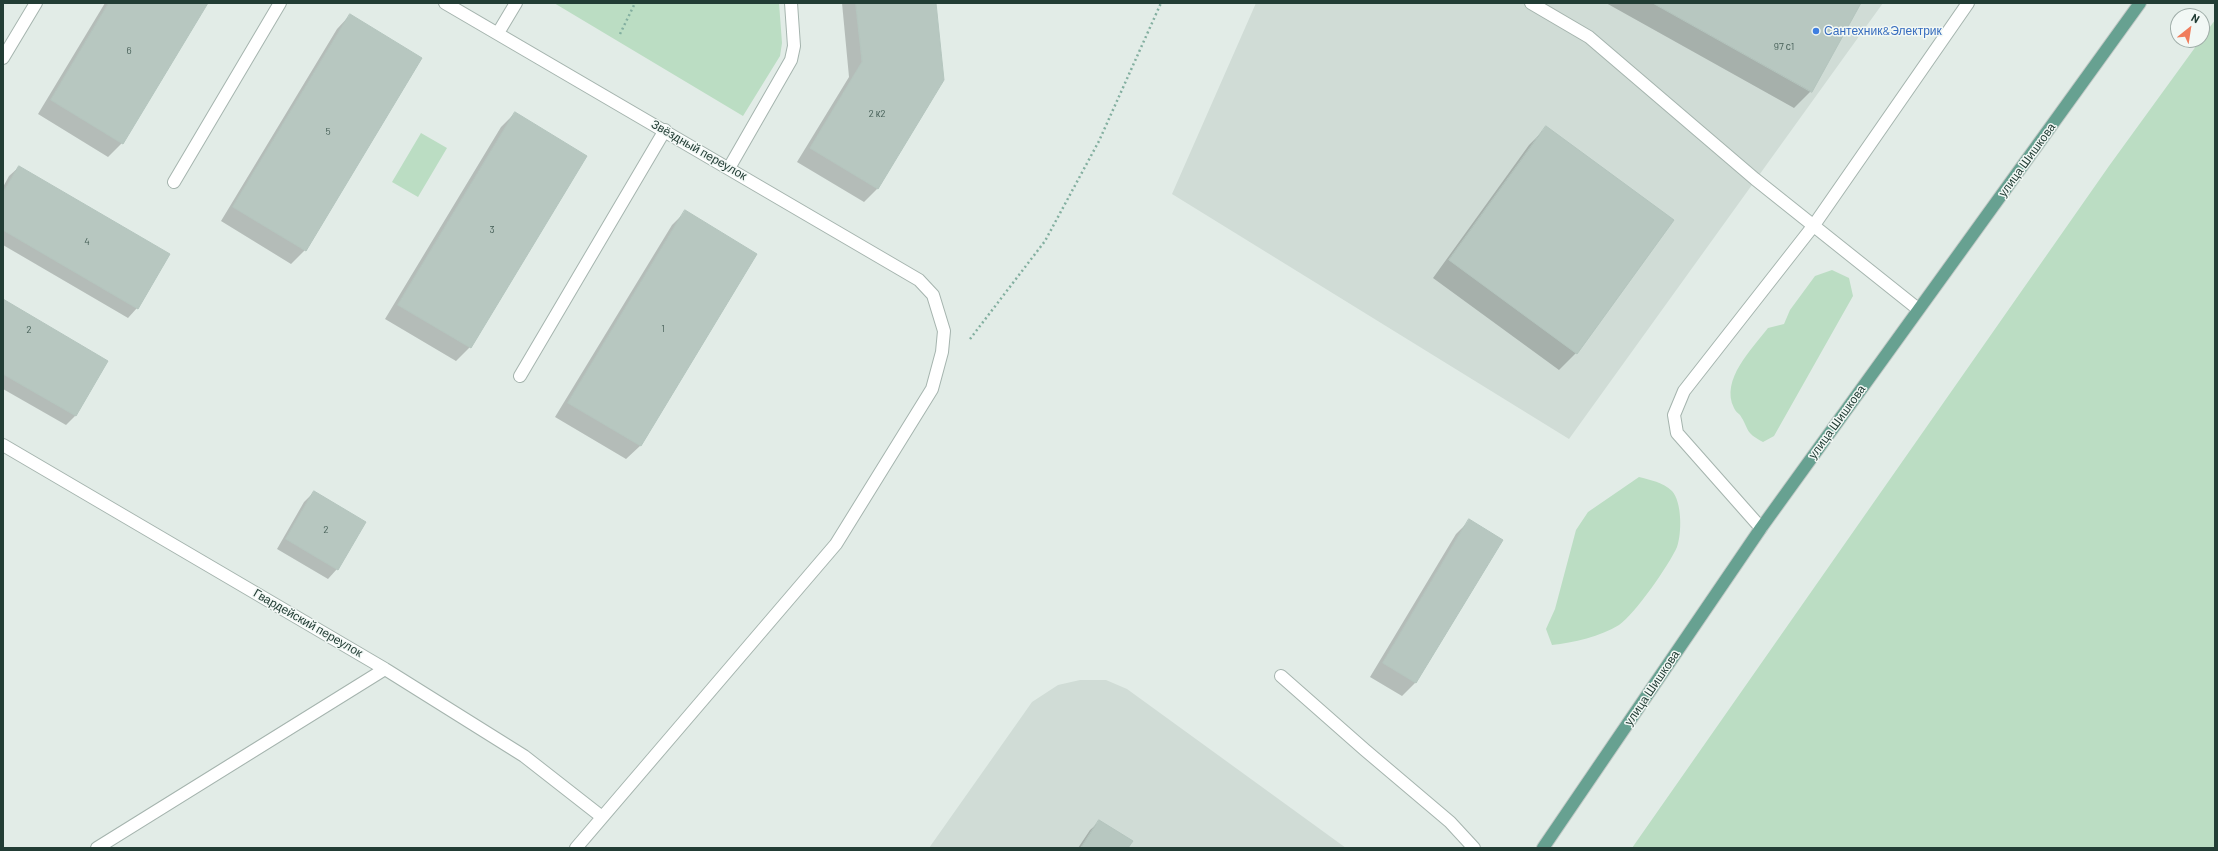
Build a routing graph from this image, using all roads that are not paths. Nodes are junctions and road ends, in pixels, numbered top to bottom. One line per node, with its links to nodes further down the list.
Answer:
1 (36, 3): 10 (street)
2 (280, 3): 13 (street)
3 (445, 3): 9 (street, Звёздный переулок)
4 (516, 3): 9 (street)
5 (791, 3): 12 (street)
6 (1531, 3): 14 (street)
7 (1968, 3): 14 (street)
8 (2140, 3): 15 (main road, улица Шишкова)
9 (498, 33): 11 (street, Звёздный переулок)
10 (3, 58)
11 (665, 130): 12 (street, Звёздный переулок); 16 (street)
12 (729, 168): 21 (street, Звёздный переулок)
13 (174, 182)
14 (1814, 225): 15 (street); 18 (street)
15 (1918, 309): 18 (main road, улица Шишкова)
16 (520, 376)
17 (3, 445): 19 (street, Гвардейский переулок)
18 (1761, 528): 25 (main road, улица Шишкова)
19 (386, 669): 21 (street, Гвардейский переулок); 22 (street)
20 (1281, 676): 24 (street)
21 (602, 817): 23 (street, Звёздный переулок)
22 (96, 848)
23 (576, 848)
24 (1474, 848)
25 (1543, 848)

